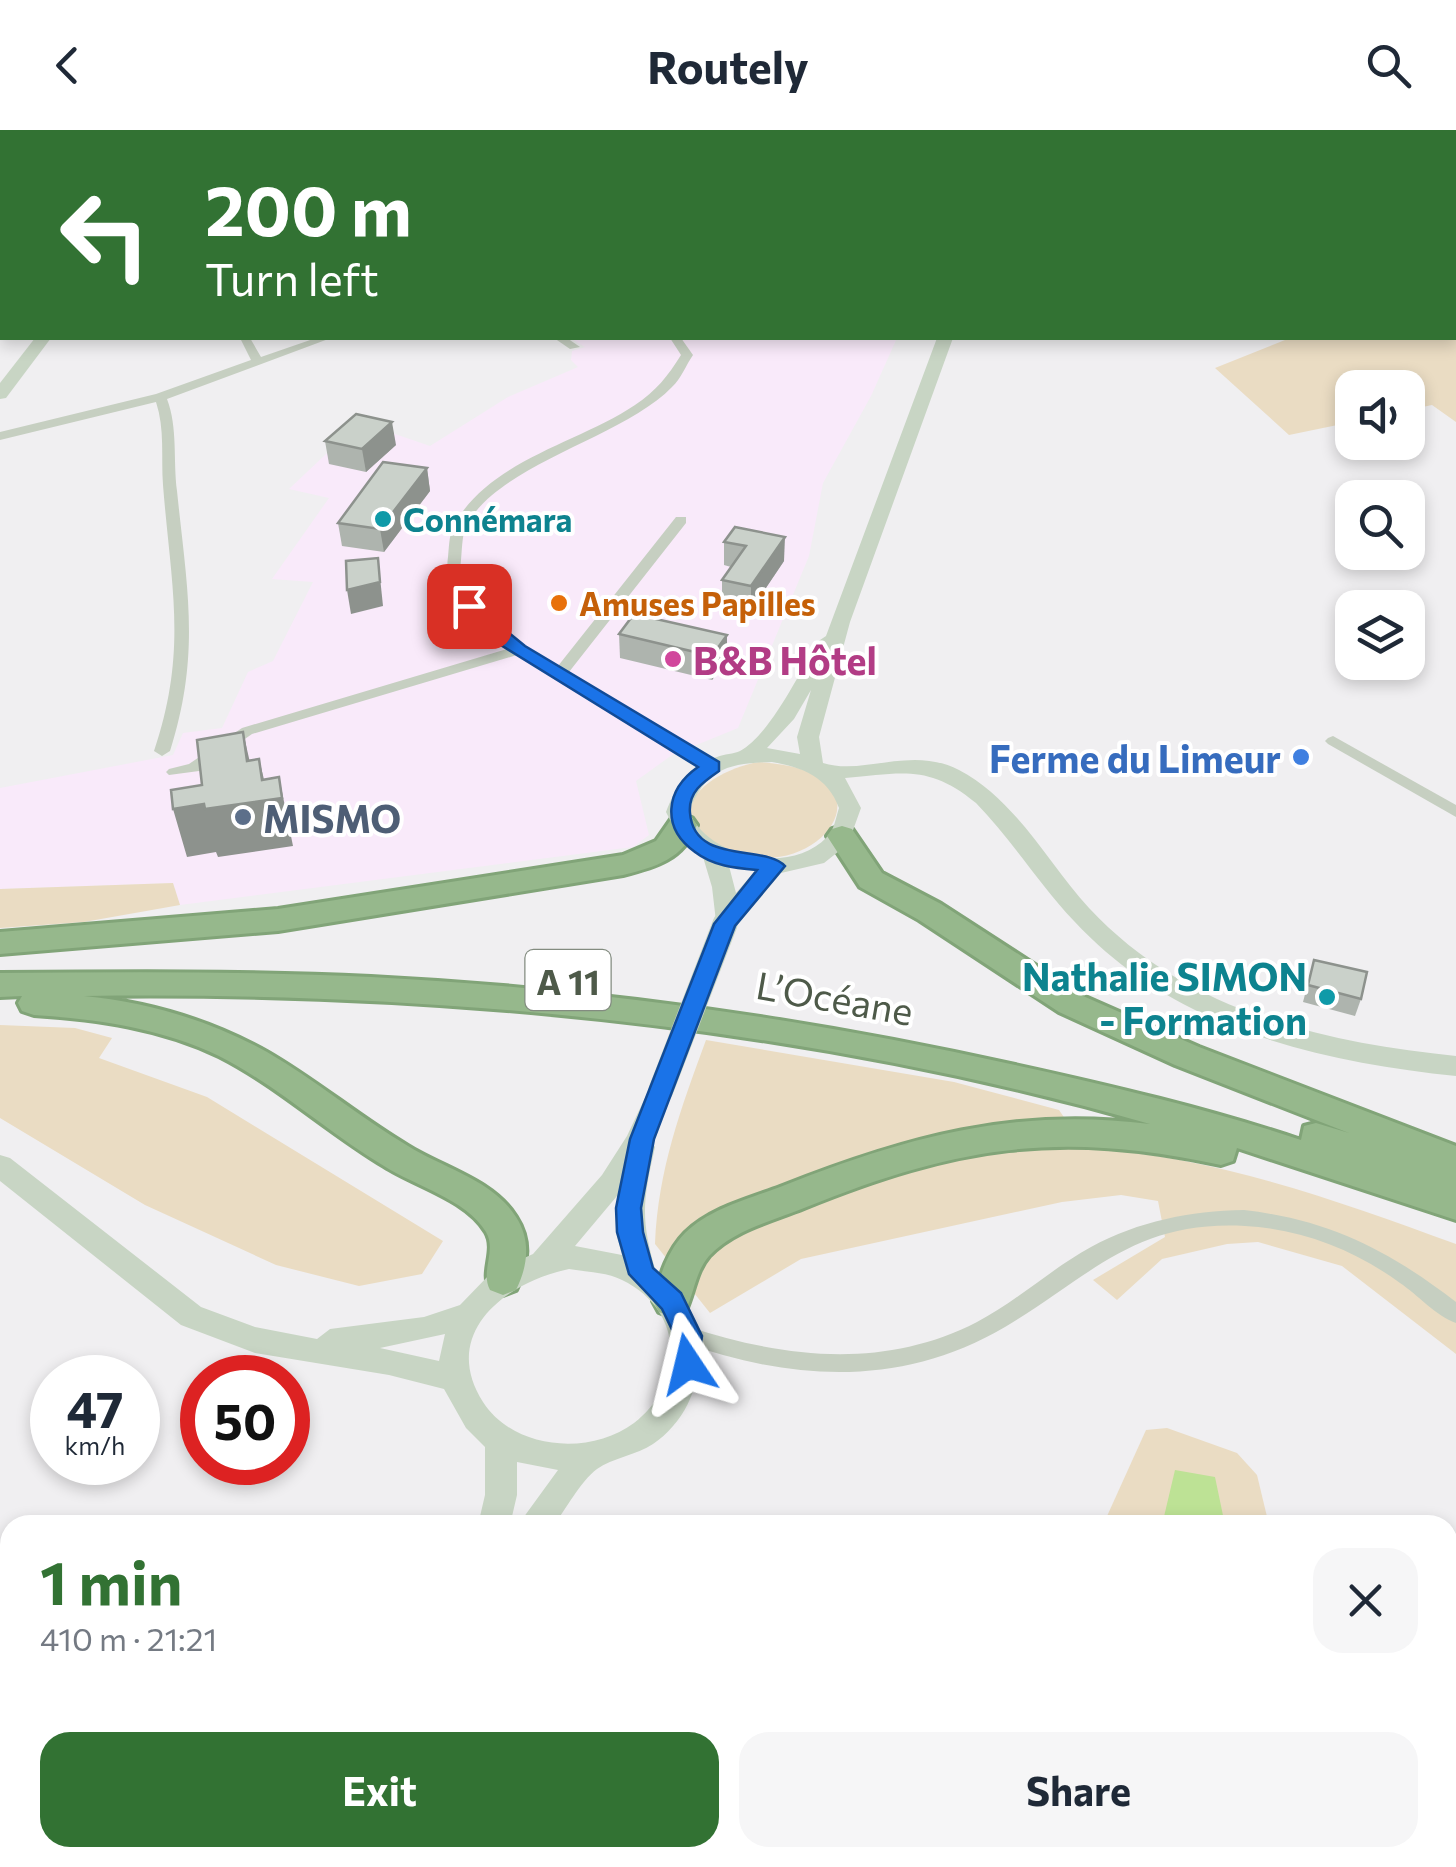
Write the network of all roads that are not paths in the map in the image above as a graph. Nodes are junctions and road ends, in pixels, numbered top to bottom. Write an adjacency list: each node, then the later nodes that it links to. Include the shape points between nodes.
1 (41, 340): 9 (main road)
2 (245, 340): 8 (street)
3 (319, 340): 8 (street)
4 (563, 340): 7 (street)
5 (679, 340): 14 (street, via 685,362 661,393 493,488 461,521 452,553 458,588 490,630)
6 (944, 340): 13 (main road)
7 (574, 347)
8 (258, 362): 10 (street)
9 (0, 394)
10 (160, 397): 11 (street); 17 (street, via 186,631 182,680)
11 (0, 436)
12 (682, 520): 15 (street)
13 (840, 622): 18 (main road, via 787,714); 20 (main road, via 808,737)
14 (518, 650): 15 (street); 21 (street, via 247,732 194,768)
15 (560, 674): 19 (street)
16 (1332, 741): 24 (street)
17 (162, 751)
18 (748, 756): 19 (main road); 20 (main road, via 786,757)
19 (712, 766): 25 (main road, via 686,788 679,806)
20 (819, 769): 22 (main road, via 928,768); 23 (main road, via 840,784)
21 (174, 772)
22 (972, 790): 23 (main road, via 915,777 879,783); 34 (main road, via 1112,944 1192,997 1260,1028 1330,1049)
23 (849, 802): 26 (main road)
24 (1456, 812)
25 (682, 825): 27 (main road); 30 (highway, via 668,848 623,866 278,920)
26 (842, 836): 28 (main road, via 821,853); 36 (highway, via 871,880 1071,1004)
27 (714, 855): 28 (main road); 29 (main road)
28 (774, 866): 29 (main road)
29 (725, 924): 35 (main road, bridge)
30 (0, 944)
31 (0, 965): 38 (highway, L’Océane / A 11, via 382,966 735,1001 934,1036 1097,1074)
32 (0, 985): 39 (highway, L’Océane / A 11, via 377,986 582,1002 746,1024 1076,1091)
33 (0, 1002): 43 (highway, via 131,1014 252,1059 393,1155 481,1203 509,1242)
34 (1456, 1066)
35 (642, 1139): 41 (main road, via 593,1211); 42 (main road, via 628,1208)
36 (1456, 1160)
37 (0, 1166): 48 (main road, via 192,1316 223,1333)
38 (1456, 1182)
39 (1456, 1206)
40 (1456, 1215): 44 (highway, via 1135,1134 1004,1132 910,1152 724,1227 700,1241 686,1260)
41 (543, 1262): 42 (main road, via 595,1258); 43 (main road)
42 (642, 1274): 44 (main road)
43 (503, 1280): 45 (main road)
44 (672, 1301): 47 (main road)
45 (469, 1314): 48 (main road, via 392,1336); 49 (main road, via 455,1348)
46 (1456, 1314): 47 (street, via 1387,1264 1325,1236 1272,1220 1211,1217 1128,1238 1008,1316 907,1358 862,1366 792,1364)
47 (689, 1336): 51 (main road, via 683,1380 665,1413 634,1438)
48 (285, 1347): 49 (main road, via 404,1362)
49 (455, 1379): 50 (main road, via 479,1423)
50 (502, 1441): 51 (main road, via 550,1457); 52 (main road)
51 (590, 1454): 53 (main road)
52 (496, 1515)
53 (542, 1515)

